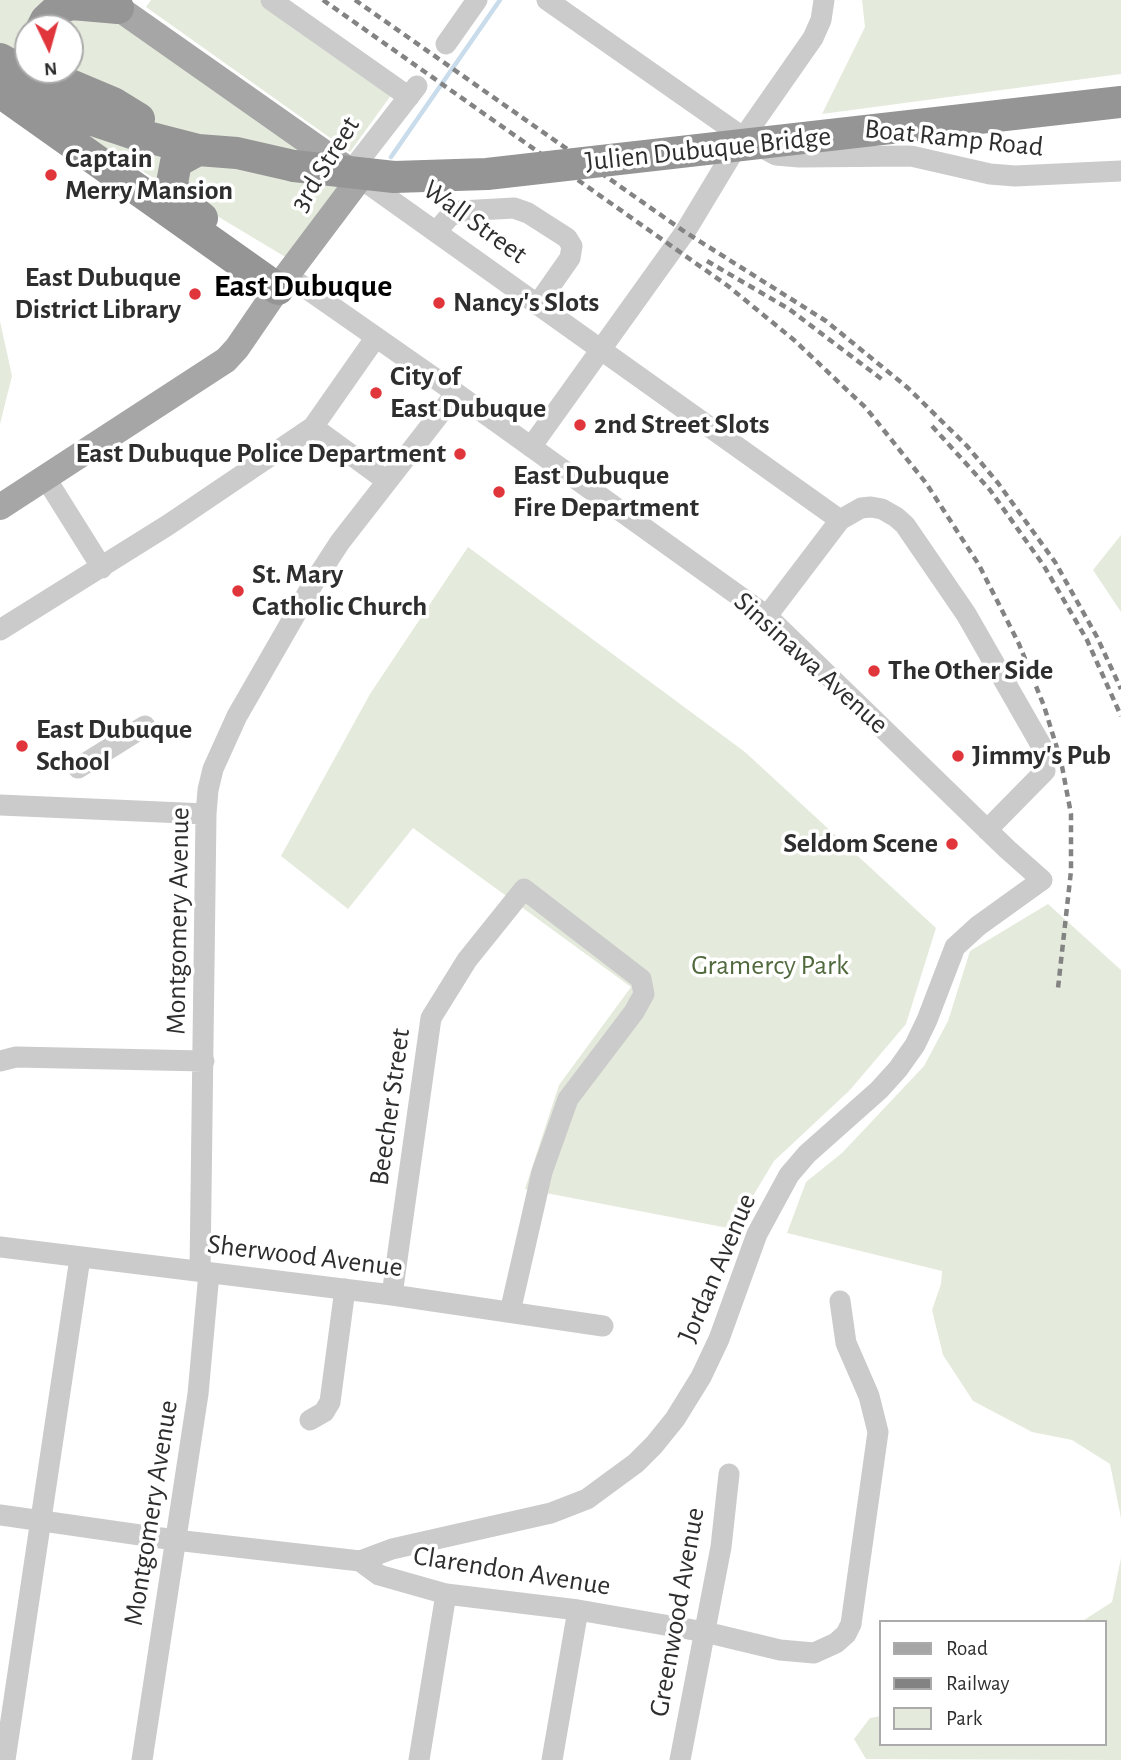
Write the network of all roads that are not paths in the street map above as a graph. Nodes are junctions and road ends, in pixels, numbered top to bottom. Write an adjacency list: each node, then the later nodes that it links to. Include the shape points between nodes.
1 (271, 0): 18 (street, 3rd Street, via 413,91 358,162)
2 (477, 0): 7 (street)
3 (547, 0): 14 (street, Boat Ramp Road)
4 (824, 0): 14 (street, via 813,38)
5 (116, 3): 6 (highway, via 72,4); 18 (main road, Wall Street)
6 (54, 12)
7 (446, 44)
8 (0, 60): 13 (highway, via 83,102)
9 (0, 78): 15 (highway, via 102,124)
10 (68, 84): 13 (highway)
11 (0, 92): 20 (highway)
12 (1121, 102): 16 (highway, Julien Dubuque Bridge, bridge, via 487,174 394,177 346,173)
13 (139, 119): 16 (highway)
14 (744, 138): 17 (street, Boat Ramp Road, via 776,155 911,156 990,174); 23 (street, via 685,232)
15 (198, 150): 16 (highway); 20 (highway, via 176,162 172,183 178,199)
16 (237, 153)
17 (1121, 171)
18 (360, 178): 19 (street, Wall Street); 20 (main road, 3rd Street)
19 (436, 232): 21 (street, Wall Street); 21 (street, via 460,211 514,208 567,238 572,246 570,258)
20 (283, 282): 22 (street, Sinsinawa Avenue); 27 (main road, 3rd Street, via 226,360)
21 (537, 305): 23 (street, Wall Street)
22 (376, 337): 24 (street, Sinsinawa Avenue); 25 (street)
23 (599, 349): 26 (street); 30 (street, Wall Street)
24 (456, 393): 26 (street, Sinsinawa Avenue); 28 (street, Montgomery Avenue)
25 (313, 427): 28 (street); 31 (street)
26 (531, 447): 32 (street, Sinsinawa Avenue)
27 (45, 477): 29 (main road, 3rd Street); 31 (street)
28 (387, 481): 37 (street, Montgomery Avenue, via 314,582 237,716 213,769)
29 (0, 507)
30 (840, 520): 32 (street); 38 (street, via 871,507 882,509 905,526 966,614 1041,745 1045,771)
31 (102, 568): 33 (street)
32 (767, 616): 38 (street, Sinsinawa Avenue)
33 (0, 630)
34 (145, 726): 35 (street)
35 (78, 768)
36 (0, 805): 37 (street)
37 (206, 814): 41 (street, Montgomery Avenue)
38 (987, 830): 39 (street, Sinsinawa Avenue)
39 (1042, 880): 55 (street, Jordan Avenue, via 956,947 927,1020 898,1069 789,1175 757,1234 701,1377 676,1419 636,1463 587,1499 551,1513 392,1549)
40 (0, 1061): 41 (street, via 16,1056)
41 (204, 1061): 44 (street, Montgomery Avenue)
42 (0, 1247): 43 (street, Sherwood Avenue)
43 (80, 1258): 44 (street, Sherwood Avenue); 53 (street)
44 (204, 1272): 45 (street, Sherwood Avenue); 54 (street, Montgomery Avenue, via 198,1394)
45 (345, 1289): 46 (street, Sherwood Avenue); 50 (street, via 330,1402)
46 (391, 1295): 48 (street, Sherwood Avenue); 48 (street, Beecher Street, via 431,1018 467,960 524,889 641,979 644,994 568,1099 542,1172)
47 (840, 1301): 58 (street, Clarendon Avenue, via 846,1343 869,1396 878,1432 853,1615 846,1634 814,1653)
48 (510, 1312): 49 (street, Sherwood Avenue)
49 (603, 1326)
50 (310, 1420)
51 (729, 1474): 58 (street, Greenwood Avenue, via 722,1547)
52 (0, 1515): 53 (street, Clarendon Avenue)
53 (40, 1521): 54 (street, Clarendon Avenue); 59 (street)
54 (175, 1541): 55 (street, Clarendon Avenue); 60 (street, Montgomery Avenue)
55 (360, 1561): 56 (street, Clarendon Avenue, via 379,1575)
56 (446, 1594): 57 (street, Clarendon Avenue); 61 (street)
57 (578, 1610): 58 (street, Clarendon Avenue); 62 (street)
58 (705, 1632): 63 (street, Greenwood Avenue)
59 (5, 1760)
60 (142, 1760)
61 (419, 1760)
62 (552, 1760)
63 (680, 1760)

